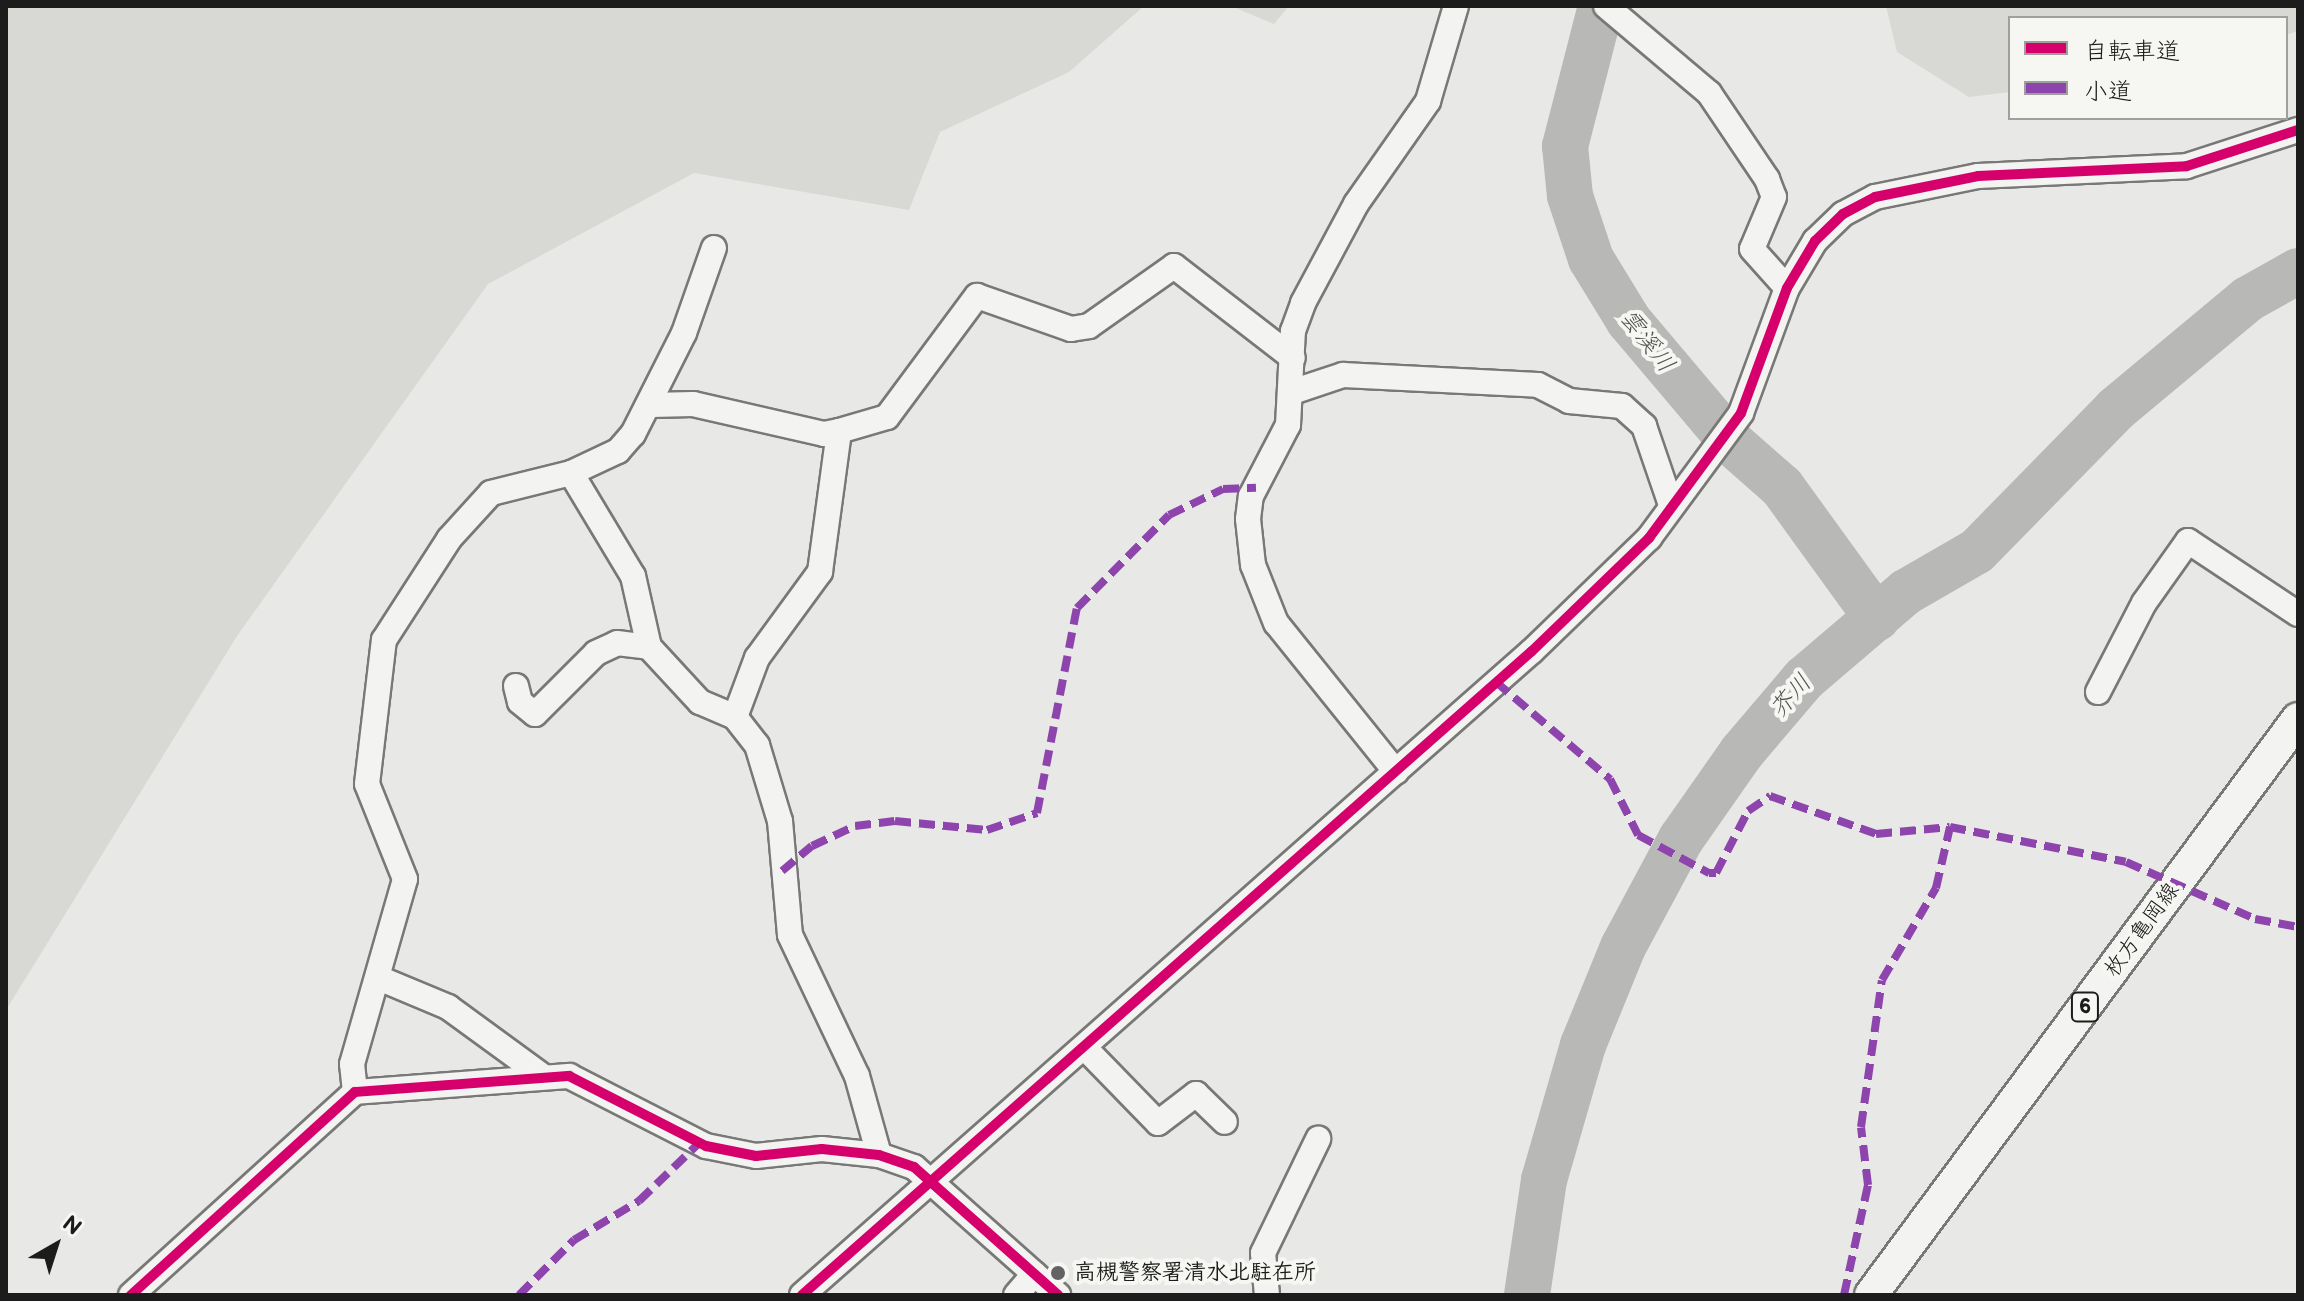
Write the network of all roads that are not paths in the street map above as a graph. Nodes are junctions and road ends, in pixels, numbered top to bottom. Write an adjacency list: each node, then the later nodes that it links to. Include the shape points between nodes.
1 (1456, 6): 6 (street, via 1428,101 1317,274 1293,331)
2 (1622, 13): 5 (street, via 1709,93 1767,179 1774,197 1752,249)
3 (2298, 130): 5 (street, via 2187,166 1978,176 1875,197 1815,241)
4 (714, 248): 8 (street)
5 (1787, 288): 11 (street, via 1734,422)
6 (1293, 358): 7 (street); 9 (street, via 1174,266 1089,326 1071,329 977,296 887,417)
7 (1295, 391): 11 (street, via 1343,375 1528,384 1569,401 1622,406 1644,426); 18 (street, via 1288,425 1251,496 1253,565 1295,652)
8 (651, 405): 9 (street, via 693,404 816,432); 10 (street, via 618,451)
9 (839, 431): 16 (street, via 820,572 757,658)
10 (571, 473): 13 (street, via 633,576); 19 (street, via 491,493 449,539 384,640 367,784 405,879)
11 (1671, 505): 18 (street, via 1625,562)
12 (2298, 614): 15 (street, via 2188,541 2144,603)
13 (649, 647): 14 (street, via 617,643 596,653 535,714 520,702); 16 (street, via 700,702)
14 (516, 686)
15 (2098, 692)
16 (735, 717): 25 (street, via 757,745 773,787 790,935 857,1076)
17 (2298, 719): 33 (main road, 枚方亀岡線 / 6)
18 (1396, 772): 20 (street)
19 (381, 979): 21 (street, via 448,1007); 22 (street, via 352,1064)
20 (1084, 1047): 23 (street, via 1158,1123 1196,1094); 26 (street)
21 (544, 1077): 22 (street); 25 (street, via 598,1085 671,1133 706,1146 756,1156 822,1149)
22 (355, 1092): 28 (street)
23 (1225, 1122)
24 (1318, 1139): 32 (street, via 1263,1253)
25 (879, 1155): 26 (street)
26 (932, 1183): 27 (street); 29 (street)
27 (1034, 1274): 30 (street); 31 (street)
28 (131, 1295)
29 (802, 1295)
30 (1016, 1295)
31 (1058, 1295)
32 (1267, 1295)
33 (1871, 1295)

